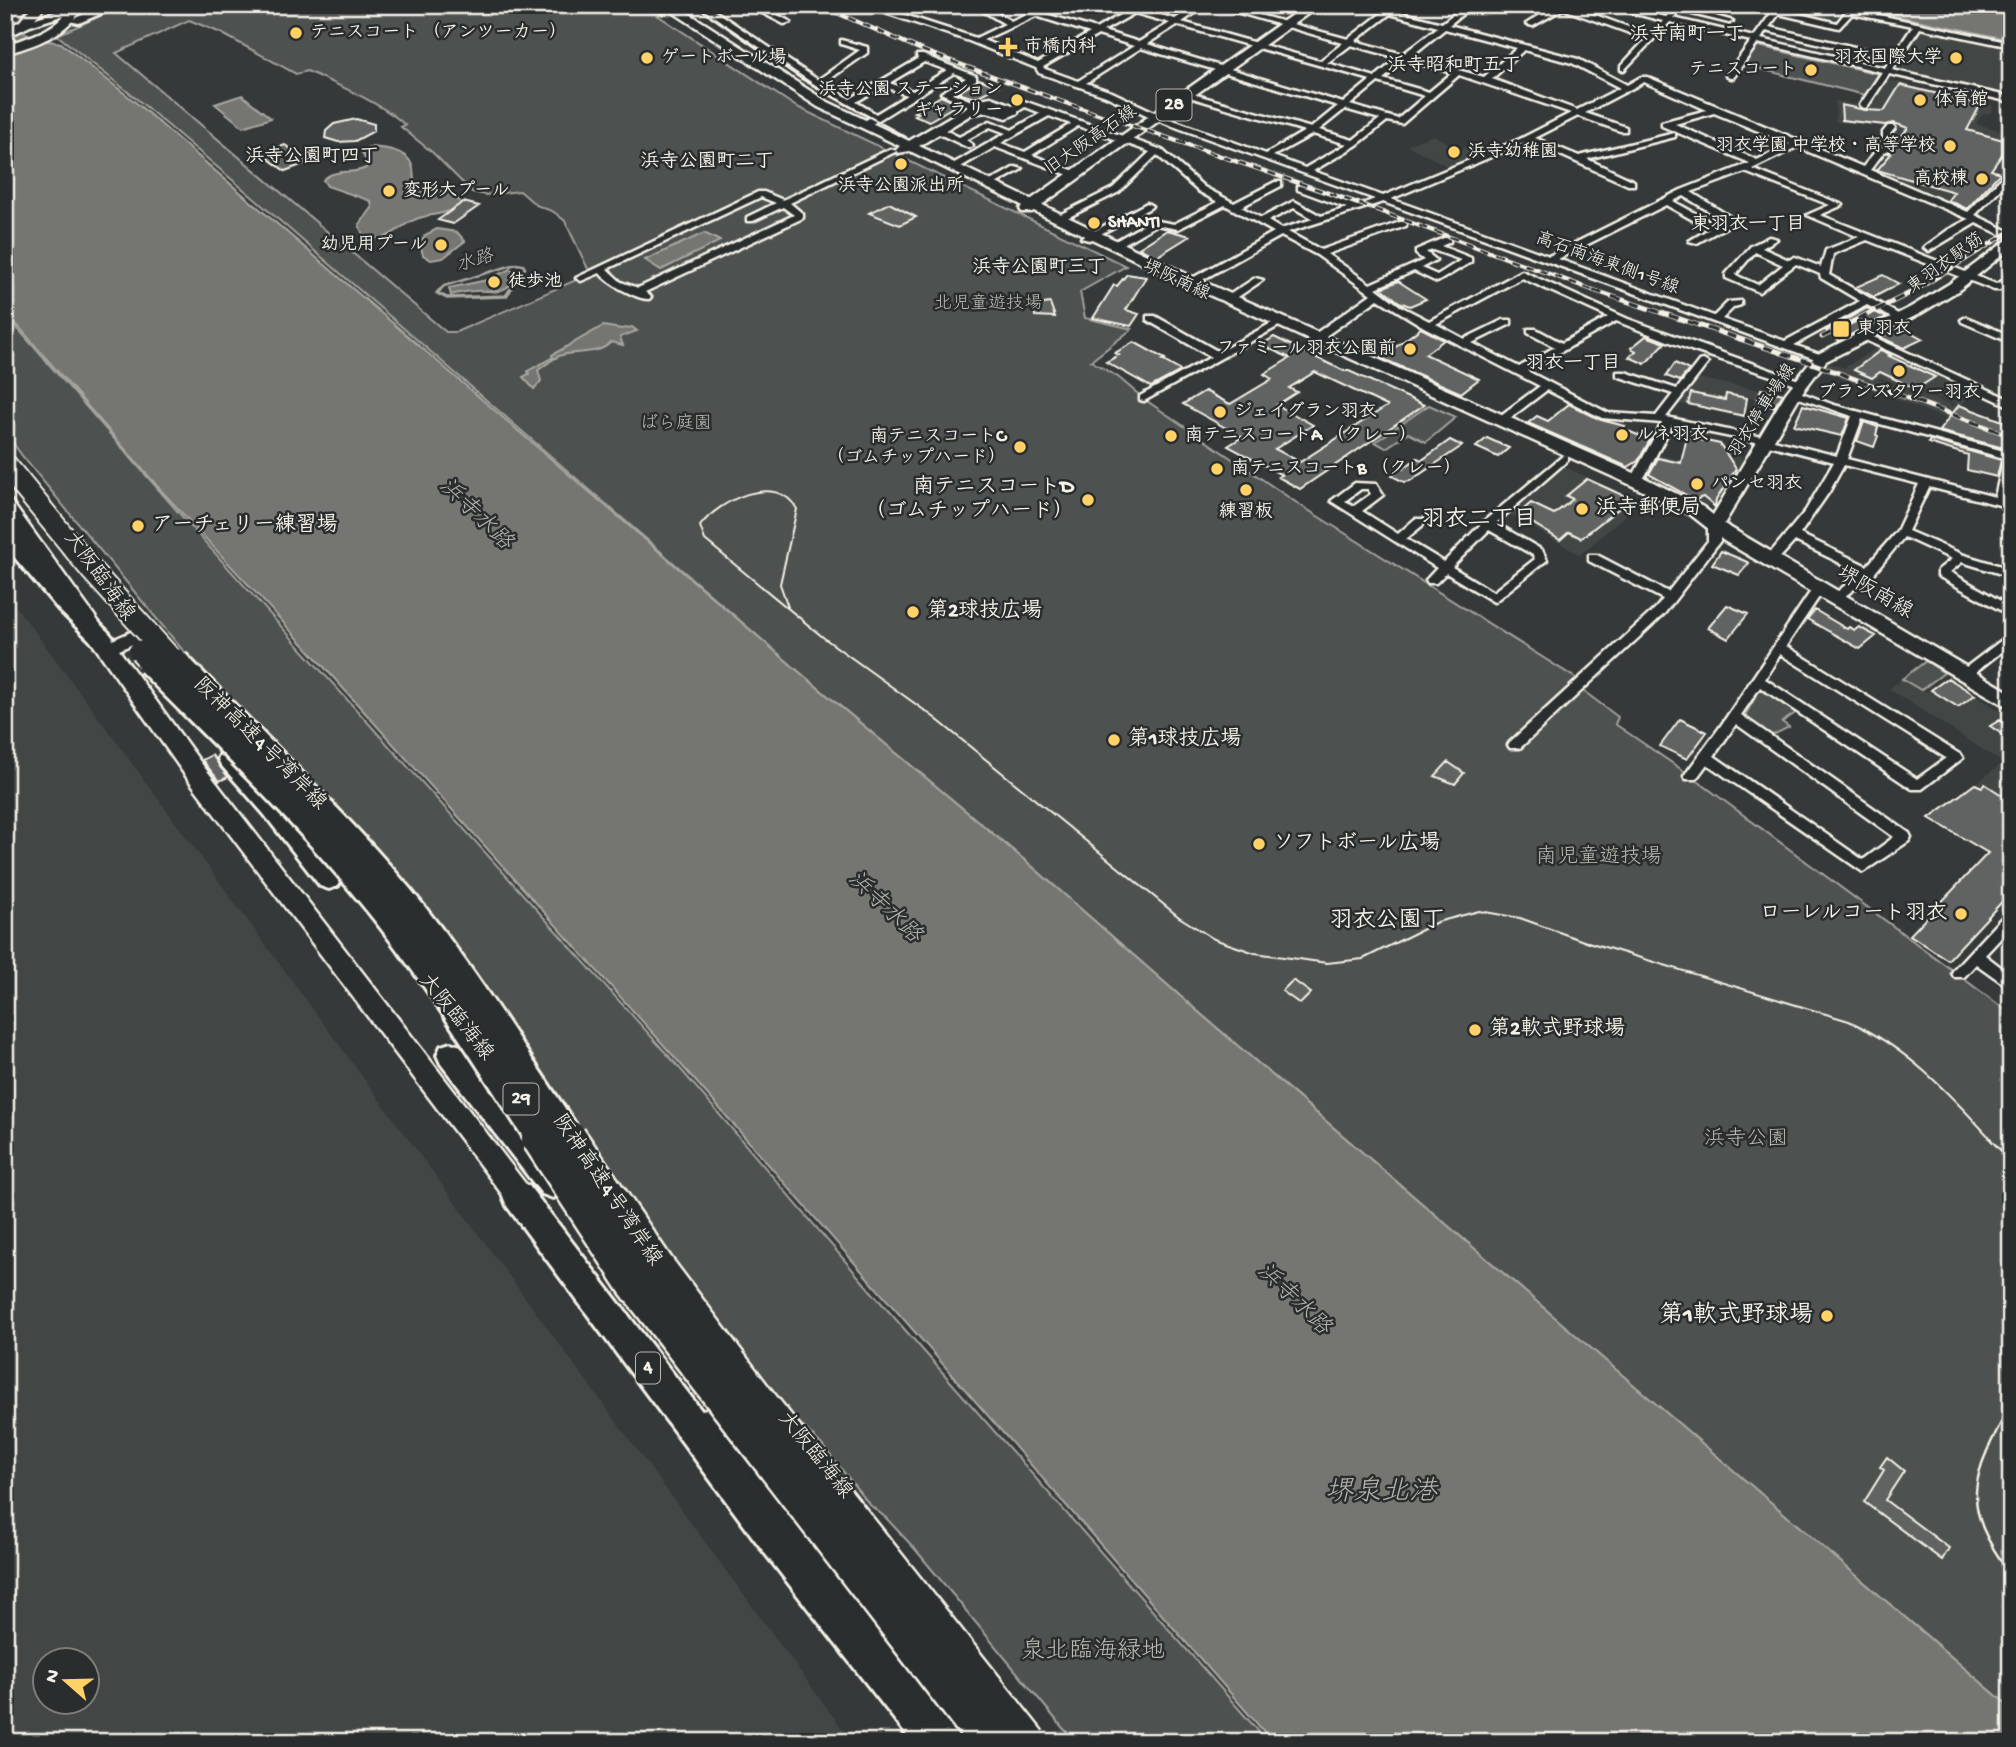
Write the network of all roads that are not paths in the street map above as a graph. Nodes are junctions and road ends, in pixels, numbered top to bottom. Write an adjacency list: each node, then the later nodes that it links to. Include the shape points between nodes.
1 (40, 5): 33 (main road)
2 (115, 5): 39 (main road)
3 (701, 5): 65 (street)
4 (751, 5): 31 (street)
5 (865, 5): 44 (street, 高石南海東側1号線)
6 (977, 5): 35 (street)
7 (1054, 5): 26 (street)
8 (1116, 5): 23 (street)
9 (1203, 5): 32 (street)
10 (1216, 5): 27 (street)
11 (1268, 5): 27 (street)
12 (1314, 5): 36 (main road, 旧大阪高石線 / 28)
13 (1364, 5): 25 (street)
14 (1398, 5): 25 (street)
15 (1604, 5): 28 (street); 29 (street)
16 (1751, 5): 24 (street)
17 (81, 6): 33 (main road); 39 (main road)
18 (1561, 6): 28 (street); 34 (street)
19 (668, 7): 83 (main road, 堺阪南線, via 811,99); 97 (main road, 堺阪南線, via 795,98)
20 (1680, 7): 29 (street); 30 (street)
21 (1463, 8): 37 (street)
22 (1853, 8): 24 (street, via 1839,26); 38 (street)
23 (1135, 10): 32 (street); 41 (street)
24 (1777, 11): 40 (street)
25 (1389, 12): 37 (street); 47 (street)
26 (1036, 15): 35 (street); 41 (street)
27 (1252, 16): 36 (street)
28 (1591, 16): 43 (street)
29 (1667, 20): 43 (street); 45 (street)
30 (1730, 21)
31 (787, 22)
32 (1177, 23): 49 (street); 50 (street)
33 (24, 24): 42 (main road)
34 (1530, 24)
35 (1013, 25): 44 (street)
36 (1285, 25): 47 (street); 50 (main road, 旧大阪高石線 / 28)
37 (1444, 26): 51 (street); 53 (street)
38 (1917, 26): 48 (street); 54 (street)
39 (53, 29): 52 (main road)
40 (1766, 29): 45 (street); 54 (street)
41 (1098, 33): 49 (street); 56 (street)
42 (5, 34)
43 (1652, 38): 57 (street)
44 (975, 41): 56 (street, 高石南海東側1号線)
45 (1757, 41): 60 (street); 62 (street)
46 (844, 42): 65 (street, via 864,51)
47 (1349, 43): 53 (street); 55 (street)
48 (2011, 45)
49 (1141, 46): 59 (street); 67 (street)
50 (1257, 46): 55 (street); 59 (main road, 旧大阪高石線 / 28)
51 (1523, 47): 64 (street); 68 (street, via 1575,61)
52 (5, 50)
53 (1405, 58): 61 (street); 63 (street)
54 (1896, 59): 60 (street)
55 (1321, 64): 63 (street)
56 (1039, 66): 67 (street, 高石南海東側1号線)
57 (1624, 68)
58 (953, 70): 66 (street, via 922,58); 69 (street); 77 (street, via 973,78 945,93 971,104)
59 (1224, 70): 70 (main road, 旧大阪高石線 / 28); 75 (street)
60 (1888, 71): 72 (street); 74 (street)
61 (1458, 72): 64 (street); 71 (street)
62 (1730, 76)
63 (1377, 80): 71 (street); 75 (street)
64 (1486, 80): 79 (street)
65 (818, 83): 73 (street)
66 (881, 83): 69 (street); 73 (street)
67 (1079, 84): 81 (street, 高石南海東側1号線)
68 (1627, 88): 78 (street, via 1644,79); 79 (street)
69 (914, 94): 83 (street)
70 (1189, 94): 81 (main road, 旧大阪高石線 / 28); 88 (street)
71 (1431, 96): 82 (street, via 1399,122)
72 (2011, 100)
73 (849, 103): 83 (street)
74 (1864, 105)
75 (1345, 106): 82 (street); 88 (street)
76 (1014, 110): 77 (main road, via 986,101); 80 (street, via 1024,104)
77 (970, 111): 87 (main road)
78 (1711, 111): 94 (street); 103 (street, via 1666,124)
79 (1581, 112): 86 (street); 91 (street)
80 (1047, 113): 84 (street); 89 (street)
81 (1158, 117): 93 (main road, 旧大阪高石線 / 28); 101 (street, 高石南海東側1号線)
82 (1385, 118): 96 (street)
83 (870, 121): 97 (main road, 堺阪南線)
84 (1076, 124): 93 (street); 100 (street)
85 (1891, 128): 108 (street, via 1886,134 1888,149 1881,150)
86 (1623, 129)
87 (939, 130): 92 (street); 97 (main road)
88 (1312, 131): 96 (street); 101 (street)
89 (1013, 133): 92 (street, via 990,124); 95 (street)
90 (1672, 135): 102 (street)
91 (1528, 138): 102 (street); 116 (street)
92 (960, 140): 99 (street)
93 (1125, 141): 98 (street); 110 (main road, 旧大阪高石線 / 28)
94 (1798, 143): 103 (street); 108 (street)
95 (995, 144): 99 (street); 100 (street)
96 (1354, 144): 109 (street)
97 (902, 149): 105 (main road, 堺阪南線); 119 (street); 121 (main road, 堺阪南線)
98 (1156, 151): 117 (street, via 1200,189); 125 (street, via 1116,190)
99 (981, 152): 105 (street)
100 (1025, 156): 110 (street)
101 (1266, 157): 109 (street, 高石南海東側1号線)
102 (1577, 159): 111 (street)
103 (1757, 163): 107 (street)
104 (2011, 166): 126 (street)
105 (954, 167): 112 (main road, 堺阪南線)
106 (1018, 169): 112 (street)
107 (1745, 169): 115 (street); 135 (street, via 1838,205 1812,215)
108 (1866, 170): 126 (street)
109 (1305, 172): 116 (street, 高石南海東側1号線)
110 (1077, 175): 121 (main road, 旧大阪高石線 / 28)
111 (1631, 183)
112 (989, 184): 121 (main road, 堺阪南線)
113 (1278, 184): 122 (street)
114 (1301, 188): 124 (street)
115 (1684, 192): 118 (street); 132 (street, via 1732,221)
116 (1383, 200): 124 (street); 145 (street, 高石南海東側1号線)
117 (1224, 202): 122 (street); 140 (street, via 1175,227 1155,222)
118 (1668, 202): 132 (street); 145 (street)
119 (784, 204): 123 (street, via 761,194); 127 (street); 131 (street, via 800,216)
120 (1147, 206): 134 (street)
121 (1031, 207): 125 (main road, 堺阪南線); 134 (main road, 堺阪南線)
122 (1234, 207): 129 (street)
123 (732, 208): 127 (street); 147 (street)
124 (1355, 208): 128 (street)
125 (1060, 218): 134 (main road, 堺阪南線)
126 (1973, 218): 136 (street); 143 (street)
127 (751, 219): 131 (street)
128 (1319, 219): 129 (street, via 1294,204); 133 (street)
129 (1262, 221): 133 (street)
130 (1403, 224): 144 (street)
131 (772, 229): 147 (street, via 643,295 613,283)
132 (1716, 229): 139 (street)
133 (1283, 231): 144 (street); 154 (street)
134 (1090, 236): 140 (main road, 堺阪南線); 164 (main road, 堺阪南線)
135 (1867, 237): 149 (street, via 1829,252); 150 (street)
136 (2011, 238): 150 (main road, 東羽衣駅筋)
137 (1772, 239): 142 (street)
138 (1447, 240): 141 (street)
139 (1694, 241)
140 (1115, 245): 154 (main road, 堺阪南線)
141 (1432, 246): 148 (street, via 1419,252 1431,260); 148 (street, via 1468,260 1437,279)
142 (1754, 248): 146 (street); 146 (street, via 1729,276 1759,289)
143 (1929, 248)
144 (1320, 253): 155 (street)
145 (1549, 260): 162 (street, 高石南海東側1号線)
146 (1790, 264): 149 (street, via 1795,260)
147 (601, 268): 151 (street)
148 (1416, 269): 155 (street)
149 (1824, 272): 157 (street)
150 (1968, 276): 152 (street, via 1997,288); 161 (main road, 東羽衣駅筋)
151 (582, 278)
152 (2011, 279)
153 (1258, 280): 156 (street)
154 (1192, 282): 156 (main road, 堺阪南線)
155 (1373, 291): 166 (street); 169 (street)
156 (1229, 299): 164 (main road, 堺阪南線)
157 (1867, 301): 161 (street); 172 (street)
158 (1738, 303): 162 (street)
159 (1617, 316): 166 (street, via 1522,274); 173 (street); 182 (street)
160 (1151, 318): 175 (street)
161 (1899, 318): 168 (main road, 東羽衣駅筋)
162 (1716, 320): 172 (street, 高石南海東側1号線)
163 (1966, 320): 170 (street)
164 (1277, 324): 169 (main road, 堺阪南線); 175 (street); 192 (main road, 堺阪南線)
165 (1498, 324): 171 (street)
166 (1428, 325): 171 (street)
167 (1532, 331): 173 (street)
168 (1865, 337): 177 (main road, 羽衣停車場線); 185 (street)
169 (1316, 338): 187 (main road, 堺阪南線)
170 (2011, 340)
171 (1464, 343): 176 (street)
172 (1786, 345): 177 (street, 高石南海東側1号線)
173 (1562, 347): 179 (street)
174 (1507, 351): 176 (street)
175 (1219, 357): 184 (street)
176 (1494, 358): 179 (street)
177 (1821, 358): 182 (main road, 羽衣停車場線)
178 (1703, 363): 183 (street)
179 (1520, 371): 181 (street)
180 (1621, 374): 183 (street)
181 (1546, 386): 187 (street); 188 (street, via 1606,416)
182 (1798, 388): 186 (street); 189 (main road, 羽衣停車場線)
183 (1681, 393): 188 (street)
184 (1144, 398)
185 (2011, 404)
186 (1858, 414): 191 (street); 193 (street)
187 (1501, 420): 195 (main road, 堺阪南線)
188 (1663, 421): 189 (street); 195 (street)
189 (1766, 441): 193 (street); 203 (main road, 羽衣停車場線)
190 (5, 449): 220 (main road, 大阪臨海線 / 29)
191 (2010, 456): 198 (street)
192 (1564, 458): 202 (street); 203 (main road, 堺阪南線, via 1688,519)
193 (1841, 462): 196 (street); 205 (street)
194 (5, 464): 240 (highway, 阪神高速4号湾岸線, bridge, via 149,635 393,886 657,1267)
195 (1633, 481): 203 (main road, 堺阪南線, via 1697,511)
196 (1926, 482): 198 (street); 204 (street)
197 (5, 487): 220 (highway, 阪神高速4号湾岸線 / 4)
198 (2005, 503)
199 (5, 505): 220 (main road, 大阪臨海線 / 29)
200 (1355, 511): 207 (street)
201 (1419, 522): 207 (street)
202 (1488, 524): 211 (street); 211 (street, via 1538,553 1541,560 1494,598)
203 (1714, 527): 210 (main road, 堺阪南線); 216 (street, via 1714,541)
204 (1902, 532): 209 (street); 212 (street)
205 (1792, 535): 210 (street); 212 (street)
206 (9, 536): 220 (highway, via 67,605)
207 (1399, 539): 211 (street)
208 (1593, 558): 216 (street)
209 (1960, 558): 213 (street); 218 (street, via 1942,573)
210 (1771, 560): 215 (main road, 堺阪南線)
211 (1445, 568): 214 (street)
212 (1869, 572): 217 (street)
213 (2011, 573)
214 (1432, 580)
215 (1819, 588): 217 (main road, 堺阪南線); 221 (street)
216 (1670, 598): 226 (street)
217 (1837, 598): 224 (main road, 堺阪南線)
218 (2011, 612)
219 (2011, 637): 222 (street)
220 (120, 641): 229 (highway, bridge, via 273,807); 235 (main road, 大阪臨海線 / 29, via 201,780); 236 (highway, 阪神高速4号湾岸線 / 4, bridge, via 332,848 373,897 457,1012); 241 (main road, 大阪臨海線 / 29, via 913,1576)
221 (1778, 647): 223 (street); 223 (street, via 1956,758 1917,786)
222 (1969, 671)
223 (1758, 680): 225 (street)
224 (2011, 702)
225 (1735, 717): 227 (street); 227 (street, via 1904,837 1863,867)
226 (1515, 746)
227 (1706, 757): 228 (street)
228 (1691, 776)
229 (329, 879)
230 (2009, 921): 231 (street)
231 (1976, 956): 232 (street); 233 (street)
232 (1959, 973)
233 (2011, 982)
234 (452, 1055): 236 (highway, bridge)
235 (518, 1196): 237 (highway, 4); 238 (main road, 大阪臨海線 / 29, via 681,1386)
236 (634, 1283): 239 (highway, 阪神高速4号湾岸線 / 4, bridge)
237 (936, 1742)
238 (960, 1742)
239 (987, 1742)
240 (1029, 1742)
241 (1046, 1742)

